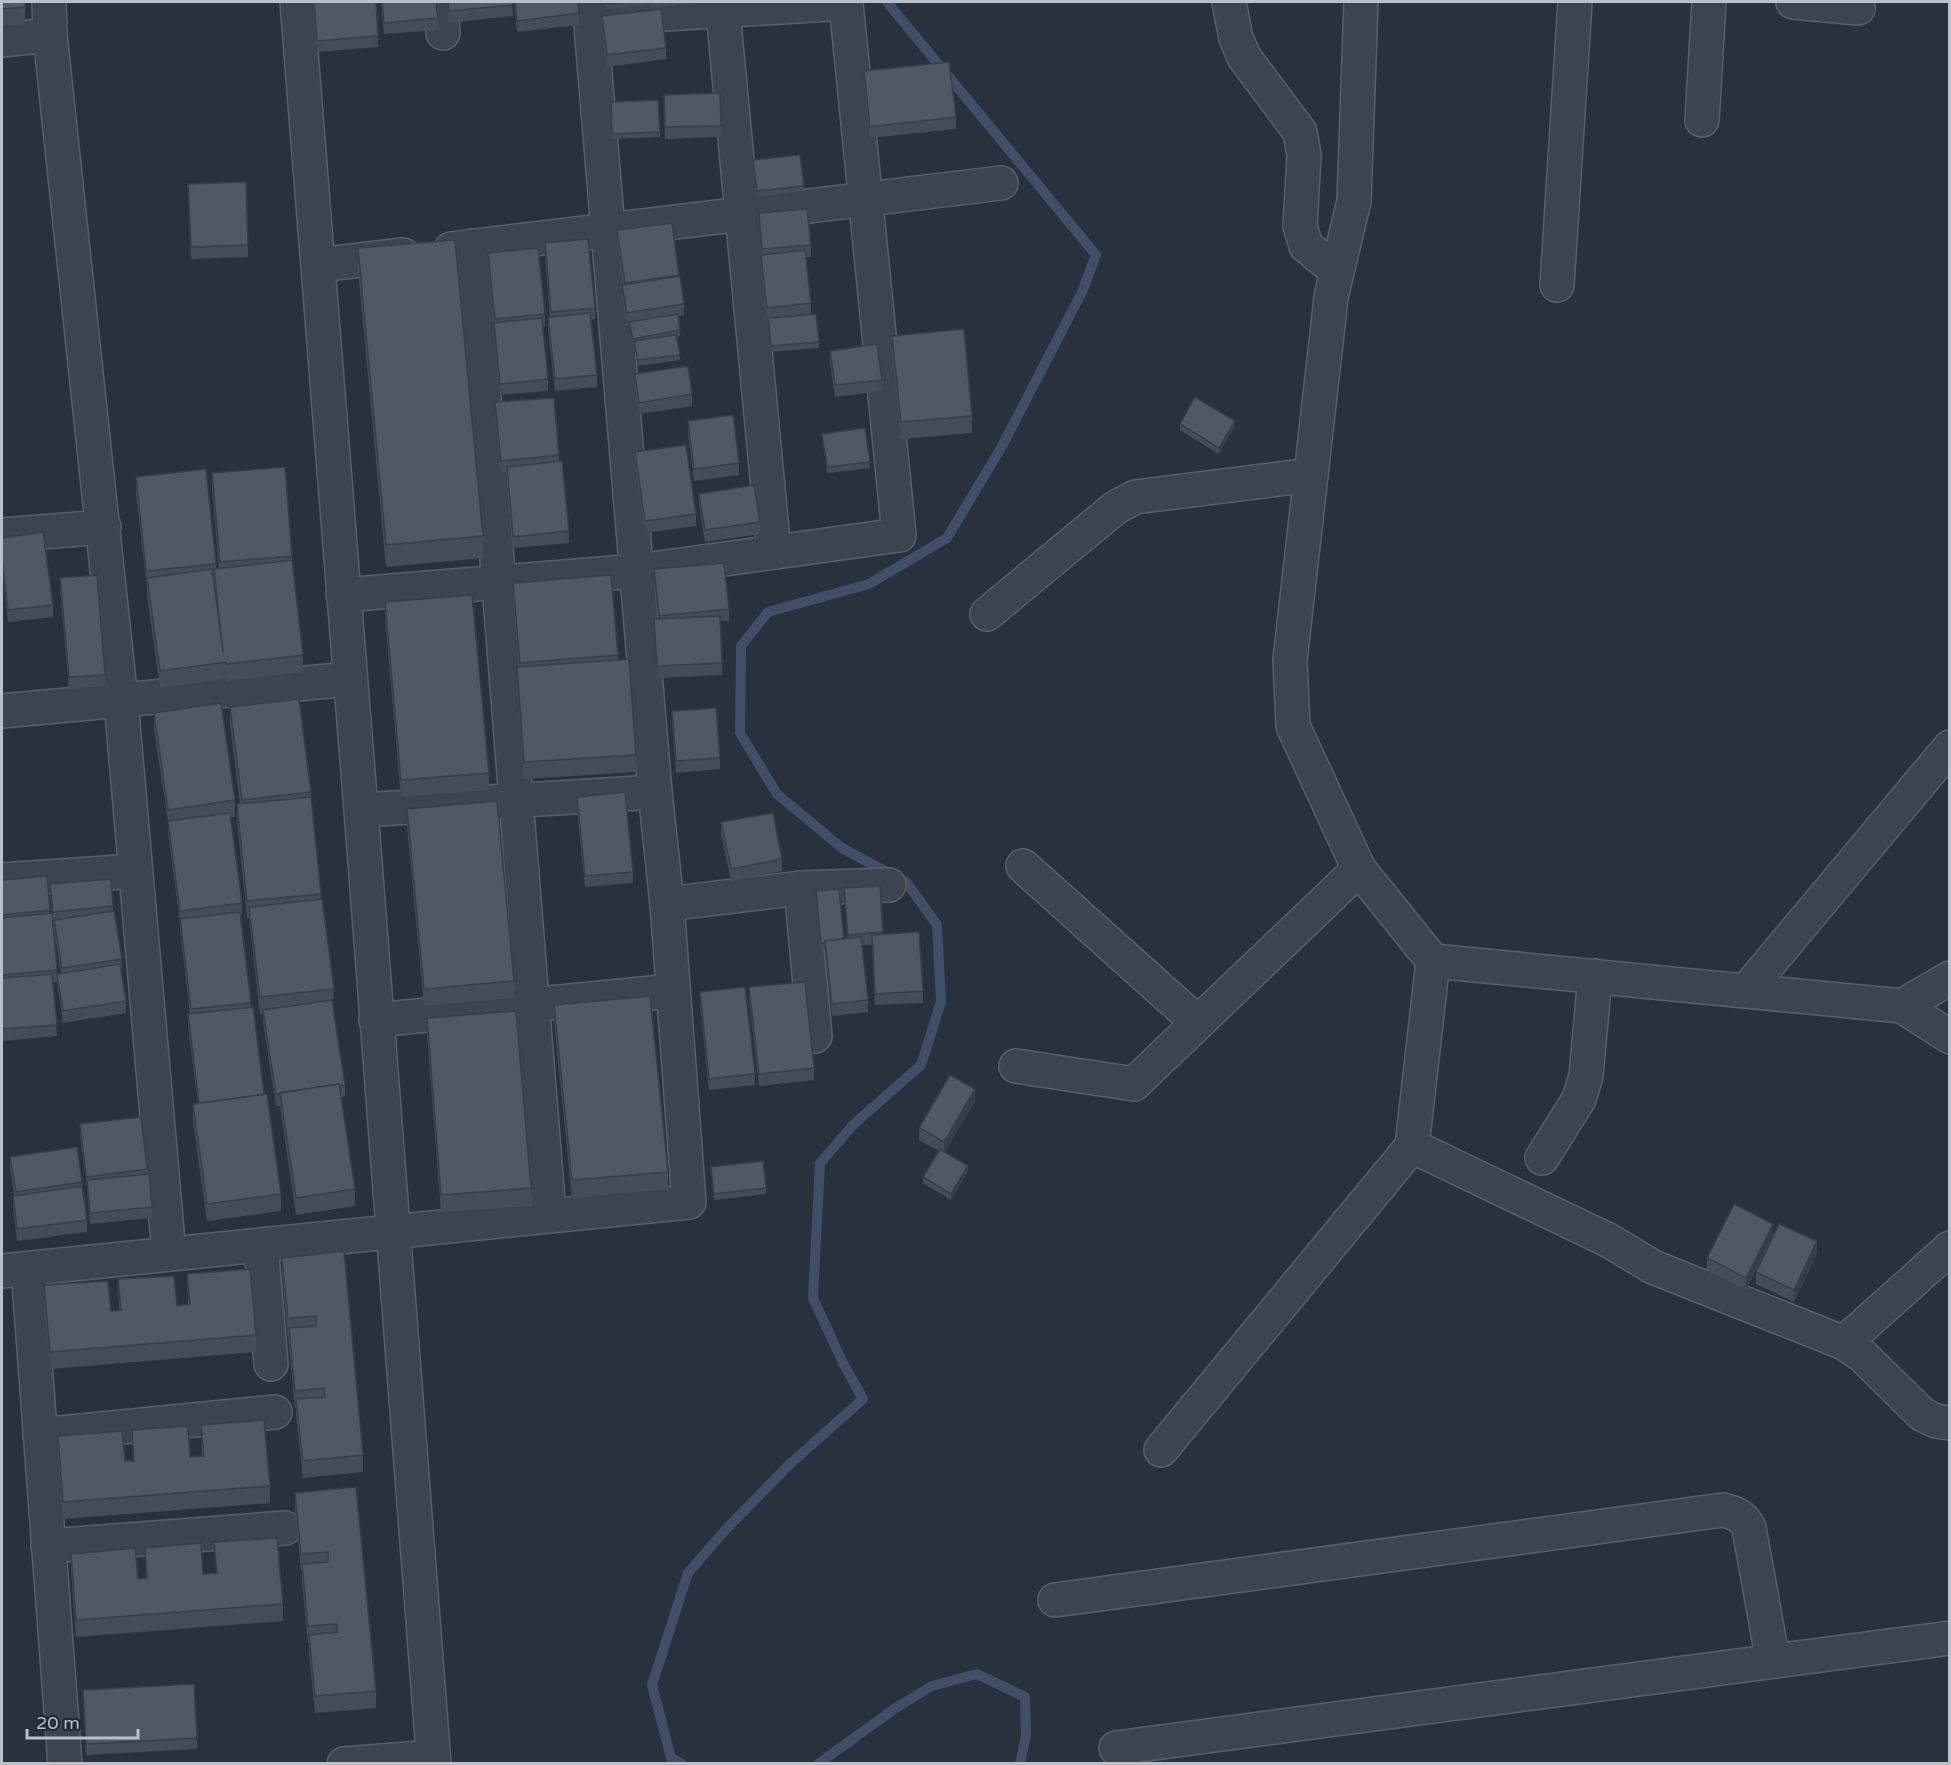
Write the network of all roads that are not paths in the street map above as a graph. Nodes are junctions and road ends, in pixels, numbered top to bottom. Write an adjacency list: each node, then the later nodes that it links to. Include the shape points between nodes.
1 (49, 2): 11 (street)
2 (297, 2): 19 (street)
3 (1229, 2): 20 (street, via 1244,57 1300,132 1304,155 1300,226 1306,246)
4 (1360, 2): 20 (street, via 1354,201)
5 (1575, 2): 21 (street)
6 (1709, 2): 13 (street)
7 (1793, 2): 8 (street)
8 (1858, 8)
9 (590, 10): 10 (street); 17 (street)
10 (723, 12): 15 (street, via 846,3); 16 (street)
11 (50, 34): 12 (street); 23 (street)
12 (2, 40)
13 (1702, 120)
14 (1001, 183): 15 (street)
15 (865, 199): 16 (street); 25 (street, via 899,535)
16 (742, 214): 17 (street); 25 (street)
17 (609, 230): 18 (street); 26 (street)
18 (472, 246): 19 (street); 27 (street)
19 (318, 265): 28 (street)
20 (1338, 271): 22 (street, via 1331,297)
21 (1557, 285)
22 (1311, 476): 29 (street, via 1135,497 1115,507); 38 (street, via 1290,660 1293,726)
23 (104, 527): 24 (street); 31 (street)
24 (2, 536)
25 (774, 552): 26 (street)
26 (637, 570): 27 (street); 34 (street)
27 (498, 582): 28 (street); 35 (street)
28 (343, 595): 30 (street)
29 (987, 614)
30 (350, 679): 31 (street); 36 (street)
31 (121, 700): 32 (street); 39 (street)
32 (2, 711)
33 (1950, 747): 48 (street)
34 (655, 792): 35 (street); 43 (street)
35 (516, 800): 36 (street); 49 (street)
36 (362, 810): 51 (street)
37 (1023, 866): 52 (street)
38 (1359, 868): 44 (street); 52 (street)
39 (135, 871): 40 (street); 62 (street)
40 (2, 879)
41 (889, 885): 42 (street)
42 (801, 888): 43 (street); 53 (street)
43 (667, 904): 47 (street)
44 (1434, 961): 45 (street); 56 (street)
45 (1595, 976): 48 (street); 57 (street, via 1586,1076 1579,1099)
46 (1950, 978): 50 (street)
47 (672, 991): 49 (street); 58 (street, via 689,1202)
48 (1746, 991): 50 (street)
49 (532, 1006): 51 (street); 58 (street)
50 (1902, 1006): 54 (street)
51 (376, 1020): 59 (street)
52 (1198, 1023): 55 (street, via 1134,1084)
53 (815, 1036)
54 (1950, 1037)
55 (1016, 1065)
56 (1412, 1146): 64 (street, via 1608,1240 1653,1267); 69 (street)
57 (1542, 1158)
58 (549, 1214): 59 (street)
59 (393, 1232): 60 (street); 76 (street)
60 (261, 1245): 62 (street); 65 (street)
61 (1950, 1248): 64 (street)
62 (169, 1254): 63 (street)
63 (15, 1270): 68 (street)
64 (1844, 1343): 67 (street, via 1862,1355 1923,1415)
65 (271, 1364)
66 (275, 1412): 68 (street)
67 (1950, 1423)
68 (40, 1435): 71 (street)
69 (1161, 1450)
70 (285, 1528): 71 (street)
71 (48, 1546): 77 (street)
72 (1055, 1600): 74 (street, via 1723,1510 1744,1518 1749,1528)
73 (1950, 1638): 74 (street)
74 (1773, 1661): 75 (street)
75 (1116, 1748)
76 (433, 1760): 78 (street)
77 (65, 1764)
78 (344, 1764)

